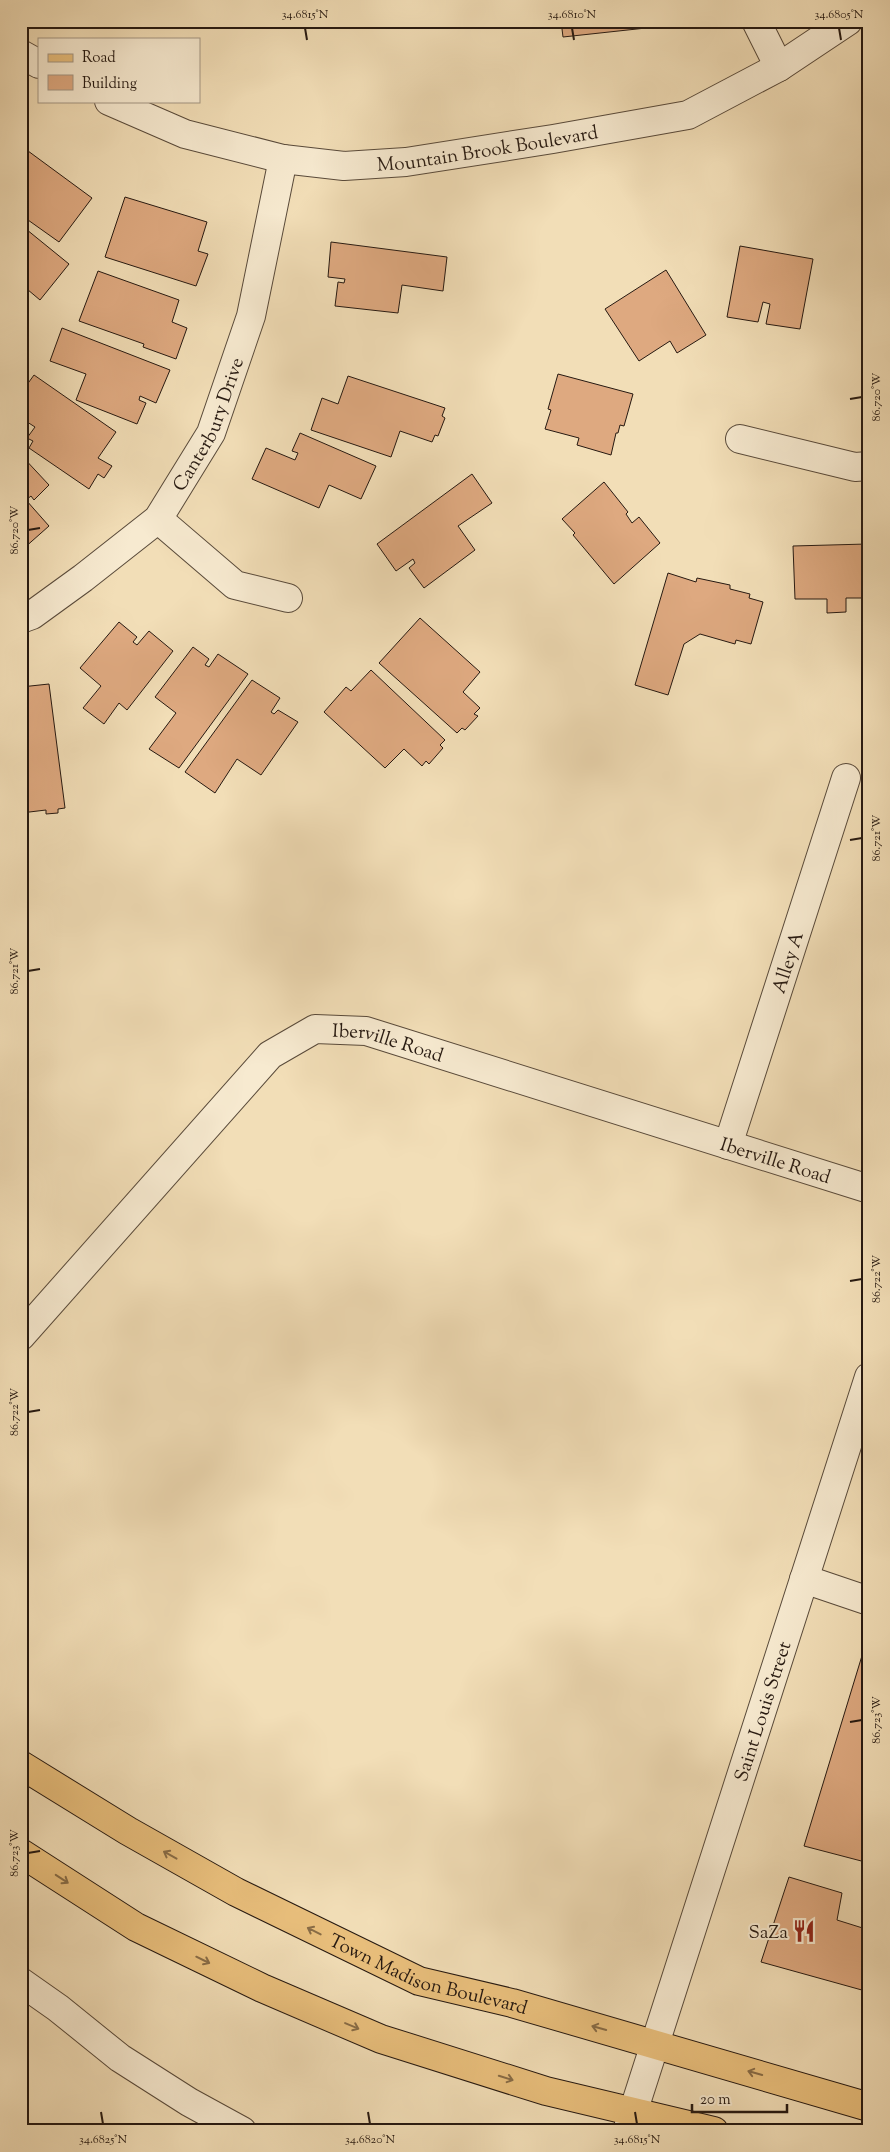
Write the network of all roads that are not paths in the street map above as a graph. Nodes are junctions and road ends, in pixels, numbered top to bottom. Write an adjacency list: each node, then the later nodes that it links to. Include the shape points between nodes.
1 (756, 21): 5 (street)
2 (848, 21): 5 (street, Mountain Brook Boulevard)
3 (21, 54): 4 (street)
4 (38, 63)
5 (779, 67): 7 (street, Mountain Brook Boulevard, via 688,115 406,162 344,166)
6 (111, 102): 7 (street, Mountain Brook Boulevard, via 184,134)
7 (282, 159): 10 (street, Canterbury Drive, via 251,316 211,433)
8 (740, 439): 9 (street, via 855,467)
9 (869, 466)
10 (158, 519): 11 (street, via 235,585); 12 (street, Canterbury Drive, via 83,578)
11 (288, 598)
12 (21, 620)
13 (846, 778): 14 (street, Alley A)
14 (728, 1146): 15 (street, Iberville Road); 16 (street, Iberville Road, via 366,1031 315,1029 270,1055)
15 (869, 1189)
16 (21, 1336)
17 (869, 1378): 18 (street, Saint Louis Street)
18 (804, 1579): 19 (street); 23 (street, Saint Louis Street)
19 (869, 1601)
20 (21, 1765): 23 (main road, Town Madison Boulevard, one-way to 20, via 512,2003 419,1981 236,1892)
21 (21, 1853): 25 (main road, one-way to 25, via 136,1927 262,1988 372,2035)
22 (21, 1982): 26 (street, via 120,2058)
23 (655, 2044): 24 (main road, Town Madison Boulevard, one-way to 23); 25 (street, Saint Louis Street)
24 (869, 2107)
25 (630, 2120): 27 (main road)
26 (242, 2131)
27 (714, 2131)

